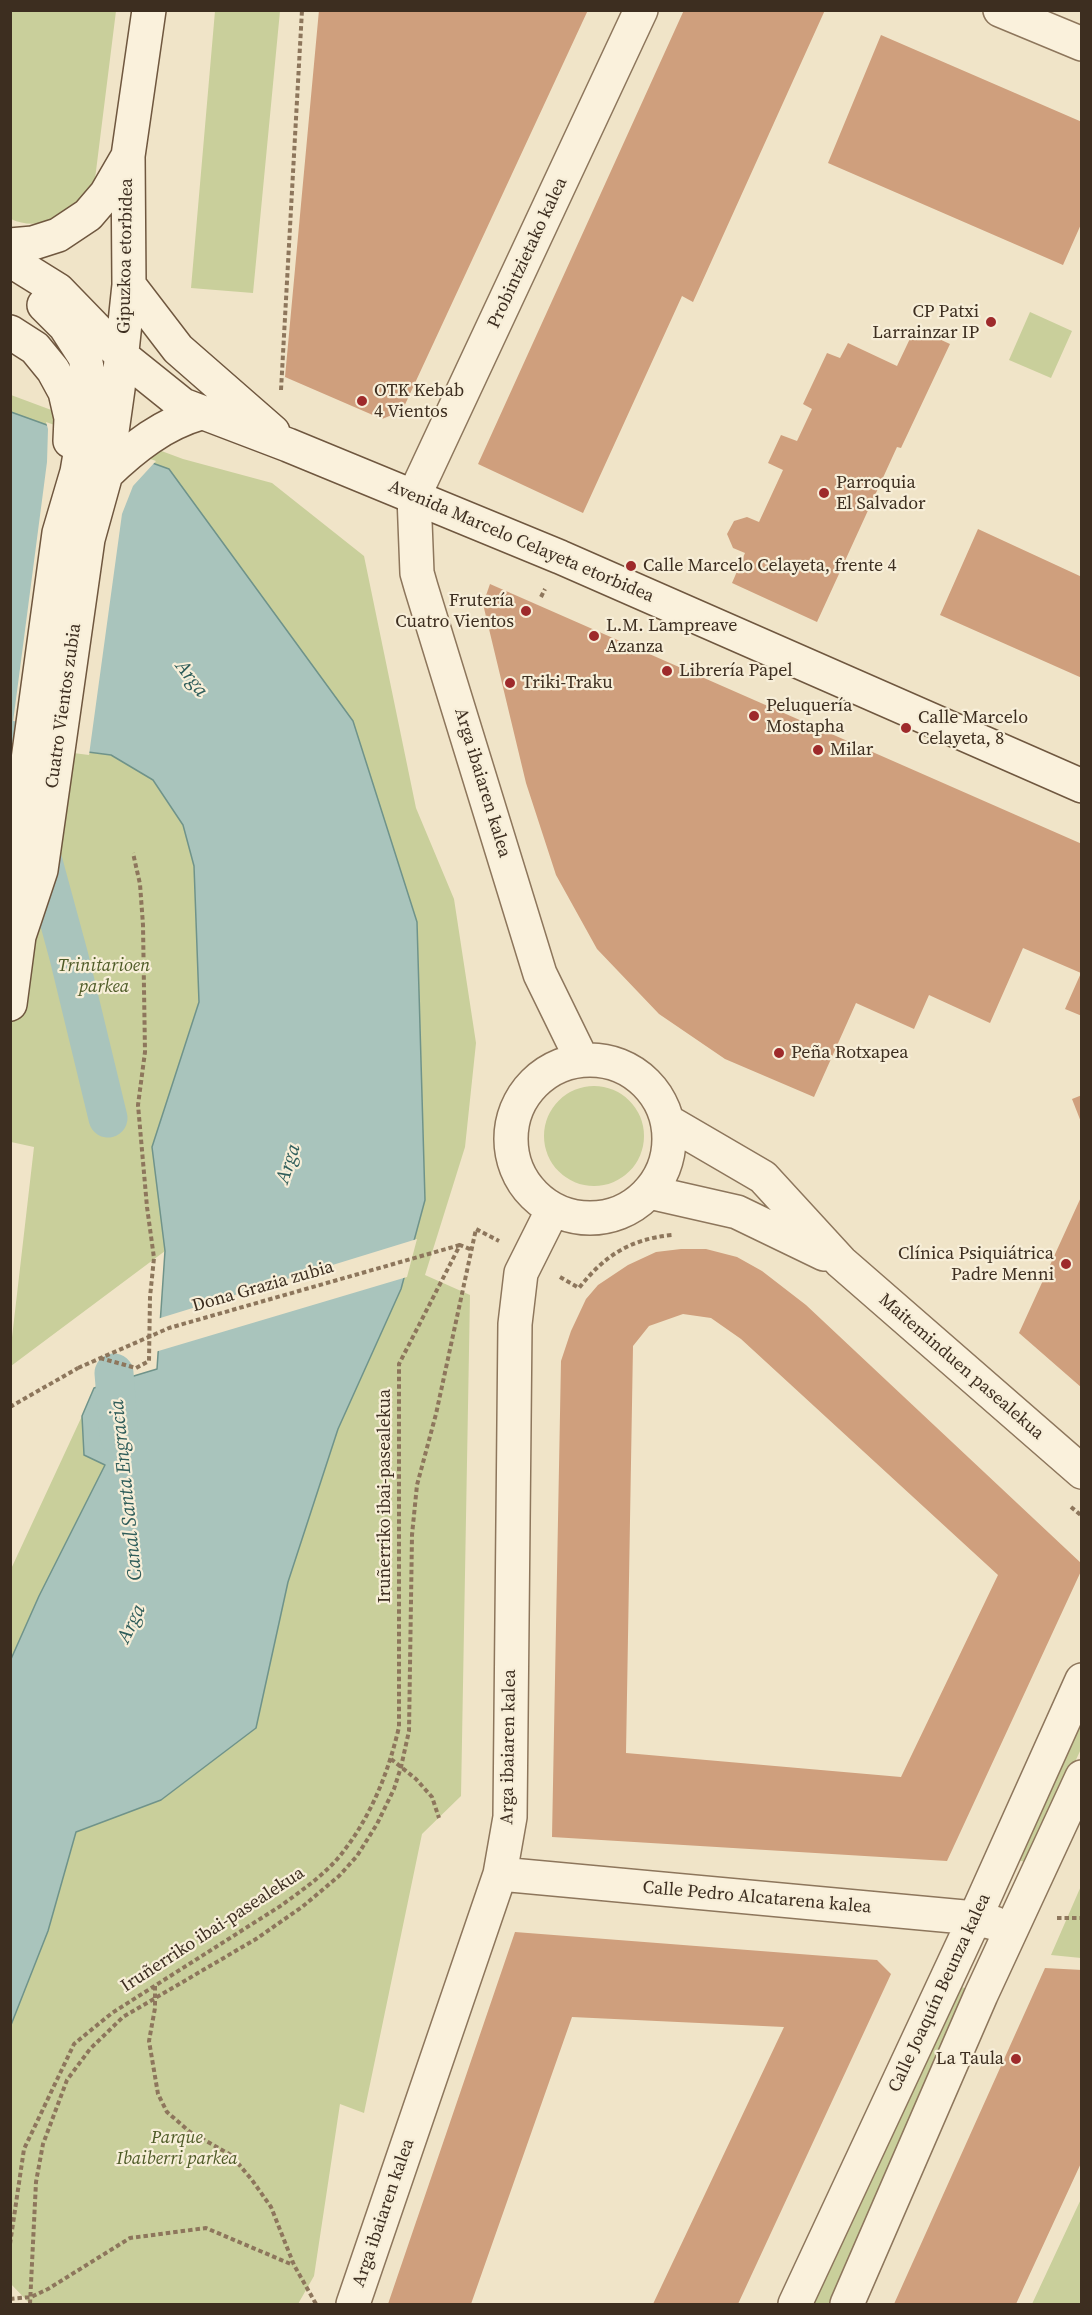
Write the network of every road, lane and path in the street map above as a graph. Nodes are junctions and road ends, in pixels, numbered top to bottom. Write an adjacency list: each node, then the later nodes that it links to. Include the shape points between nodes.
1 (149, 10): 6 (street)
2 (302, 10): 12 (path)
3 (641, 10): 16 (street, Probintzietako kalea)
4 (1000, 10): 5 (street)
5 (1082, 44)
6 (128, 156): 7 (street, via 106,194 88,215); 8 (street, Gipuzkoa etorbidea)
7 (14, 256): 10 (street, Gipuzkoa etorbidea, via 58,290); 11 (street, via 37,299 65,326)
8 (129, 285): 10 (street, Gipuzkoa etorbidea); 14 (street, Avenida Marcelo Celayeta etorbidea, via 178,350)
9 (10, 332): 15 (street, via 36,348 53,370 65,392 71,418 69,450)
10 (122, 356): 11 (street, Gipuzkoa etorbidea); 13 (street, Avenida Marcelo Celayeta etorbidea, via 183,405)
11 (104, 389): 15 (street, Cuatro Vientos zubia)
12 (280, 393)
13 (201, 413): 14 (street, Avenida Marcelo Celayeta etorbidea); 15 (street, via 179,419)
14 (288, 445): 16 (street, Avenida Marcelo Celayeta etorbidea)
15 (91, 473): 19 (street, Cuatro Vientos zubia, via 88,539 41,870 19,936)
16 (414, 496): 17 (street, Avenida Marcelo Celayeta etorbidea, via 579,564); 20 (street, Arga ibaiaren kalea, via 421,587 540,974)
17 (1082, 786)
18 (134, 852): 30 (path, via 143,925 145,1052 138,1105 154,1258 149,1361 136,1368)
19 (10, 1004)
20 (582, 1060): 21 (street, via 605,1061 626,1069 659,1100); 23 (street, via 558,1066 536,1080 521,1100 512,1124 511,1149 519,1174 533,1194)
21 (667, 1121): 22 (street, via 669,1146 663,1170); 28 (street, Maiteminduen pasealekua, via 763,1177)
22 (649, 1192): 23 (street, via 629,1208 604,1217 578,1218); 28 (street, Maiteminduen pasealekua, via 737,1212)
23 (554, 1209): 38 (street, Arga ibaiaren kalea, via 521,1273 515,1324 510,1817)
24 (476, 1229): 27 (path)
25 (680, 1236): 29 (path, via 652,1238 624,1248 600,1263 579,1288)
26 (460, 1245): 27 (path); 30 (path, Dona Grazia zubia, bridge, via 169,1328); 34 (path, Iruñerriko ibai-pasealekua, via 399,1364 399,1727)
27 (472, 1250): 35 (path, via 417,1485 412,1535 409,1731)
28 (841, 1262): 32 (street, Maiteminduen pasealekua)
29 (553, 1272)
30 (100, 1358): 31 (path, Dona Grazia zubia, bridge)
31 (10, 1407)
32 (1082, 1472)
33 (1082, 1680): 39 (street, Calle Joaquín Beunza kalea)
34 (392, 1759): 35 (path); 43 (path, Iruñerriko ibai-pasealekua, via 374,1803 338,1858 282,1905)
35 (401, 1767): 37 (path, via 432,1797); 44 (path, via 377,1824 339,1876 256,1939)
36 (1082, 1777): 42 (street, Calle Joaquín Beunza kalea)
37 (439, 1818)
38 (500, 1874): 39 (street, Calle Pedro Alcatarena kalea); 51 (street, Arga ibaiaren kalea)
39 (975, 1918): 42 (street, Calle Pedro Alcatarena kalea); 52 (street, Calle Joaquín Beunza kalea)
40 (1050, 1918): 41 (path)
41 (1082, 1918)
42 (1012, 1927): 53 (street, Calle Joaquín Beunza kalea)
43 (155, 1986): 44 (path); 45 (path, Iruñerriko ibai-pasealekua, via 112,2013 74,2044 24,2149)
44 (155, 1998): 46 (path, via 149,2041 158,2094 167,2112 189,2132 231,2155 252,2180 271,2207); 47 (path, via 123,2017 90,2049 68,2080 43,2144 36,2182)
45 (10, 2244)
46 (294, 2265): 47 (path, via 206,2228 130,2238); 50 (path)
47 (31, 2297): 48 (path); 49 (path)
48 (10, 2299)
49 (30, 2304)
50 (316, 2304)
51 (353, 2304)
52 (795, 2304)
53 (847, 2304)

